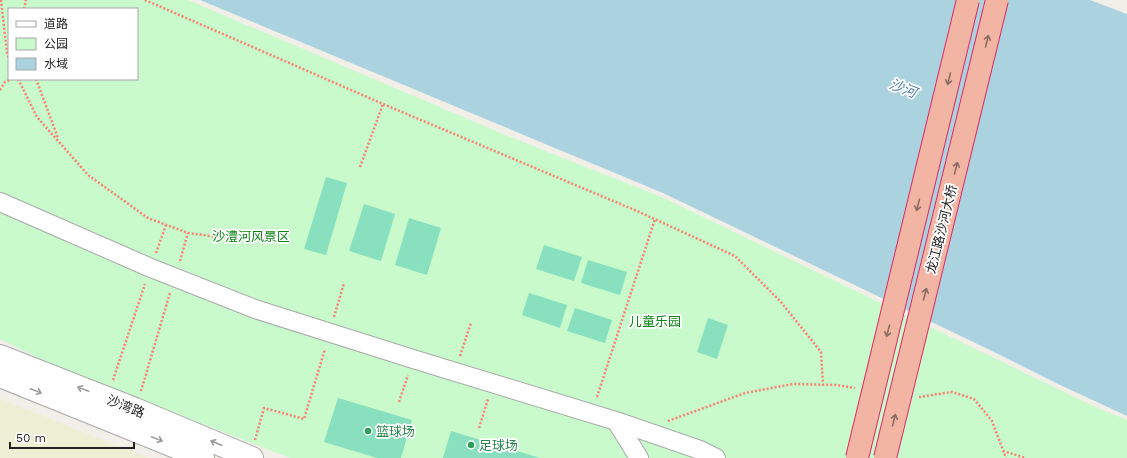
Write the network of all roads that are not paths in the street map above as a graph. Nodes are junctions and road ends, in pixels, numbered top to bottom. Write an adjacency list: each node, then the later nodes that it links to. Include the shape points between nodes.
1 (968, 0): 13 (highway, 龙江路沙河大桥, one-way to 13, bridge)
2 (997, 0): 14 (highway, 龙江路沙河大桥, one-way to 2, bridge)
3 (0, 202): 6 (street, via 151,268 255,309)
4 (0, 356): 9 (street, 沙湾路, one-way to 4)
5 (0, 376): 8 (street, 沙湾路, one-way to 8)
6 (616, 421): 7 (street); 10 (street)
7 (700, 450): 11 (street); 12 (street)
8 (203, 458)
9 (251, 458)
10 (639, 458)
11 (679, 458)
12 (716, 458)
13 (857, 458)
14 (885, 458)

